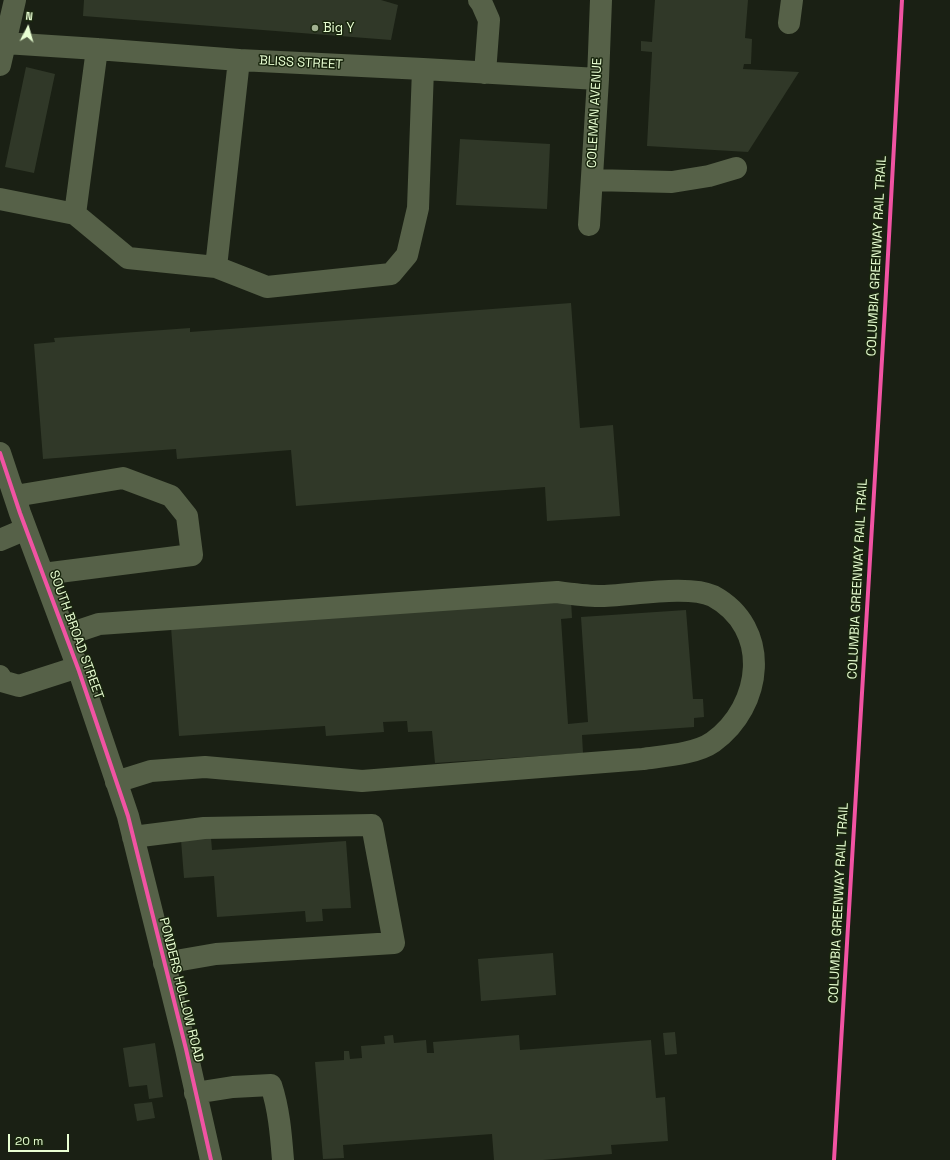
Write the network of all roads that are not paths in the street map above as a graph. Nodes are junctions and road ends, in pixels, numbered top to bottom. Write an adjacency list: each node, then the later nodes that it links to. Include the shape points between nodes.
1 (15, 0): 6 (street)
2 (479, 0): 11 (street, via 489,20)
3 (601, 0): 12 (street, COLEMAN AVENUE)
4 (792, 0): 5 (street)
5 (789, 23)
6 (5, 43): 7 (street, BLISS STREET); 9 (street)
7 (97, 49): 8 (street, BLISS STREET); 16 (street)
8 (239, 60): 10 (street, BLISS STREET); 18 (street)
9 (0, 65)
10 (423, 69): 11 (street, BLISS STREET); 18 (street, via 418,208 407,255 391,274 267,287)
11 (485, 73): 12 (street, BLISS STREET)
12 (598, 79): 14 (street, COLEMAN AVENUE)
13 (736, 168): 14 (street, via 709,176 672,182)
14 (592, 180): 17 (street, COLEMAN AVENUE)
15 (0, 199): 16 (street)
16 (75, 214): 18 (street, via 128,258)
17 (589, 225)
18 (216, 267)
19 (0, 453): 20 (street, SOUTH BROAD STREET)
20 (15, 496): 21 (street, SOUTH BROAD STREET); 23 (street, via 123,478 171,496 187,516 192,555)
21 (26, 529): 22 (street); 23 (street, SOUTH BROAD STREET)
22 (0, 540)
23 (43, 574): 24 (street, SOUTH BROAD STREET)
24 (66, 635): 25 (street, SOUTH BROAD STREET); 27 (street, via 99,624 557,592 598,596 691,590 712,596 731,608 751,641 755,666 752,685 744,705 731,726 712,743 688,752 643,759 362,781 205,767 151,771)
25 (78, 667): 26 (street, via 19,686 2,681); 27 (street, SOUTH BROAD STREET)
26 (0, 676)
27 (116, 782): 28 (street, SOUTH BROAD STREET)
28 (134, 843): 29 (street, PONDERS HOLLOW ROAD); 29 (street, via 204,828 372,824 394,943 216,954)
29 (164, 963): 30 (street, PONDERS HOLLOW ROAD)
30 (195, 1093): 31 (street, PONDERS HOLLOW ROAD); 32 (street, via 271,1085 276,1099)
31 (211, 1160)
32 (282, 1160)

